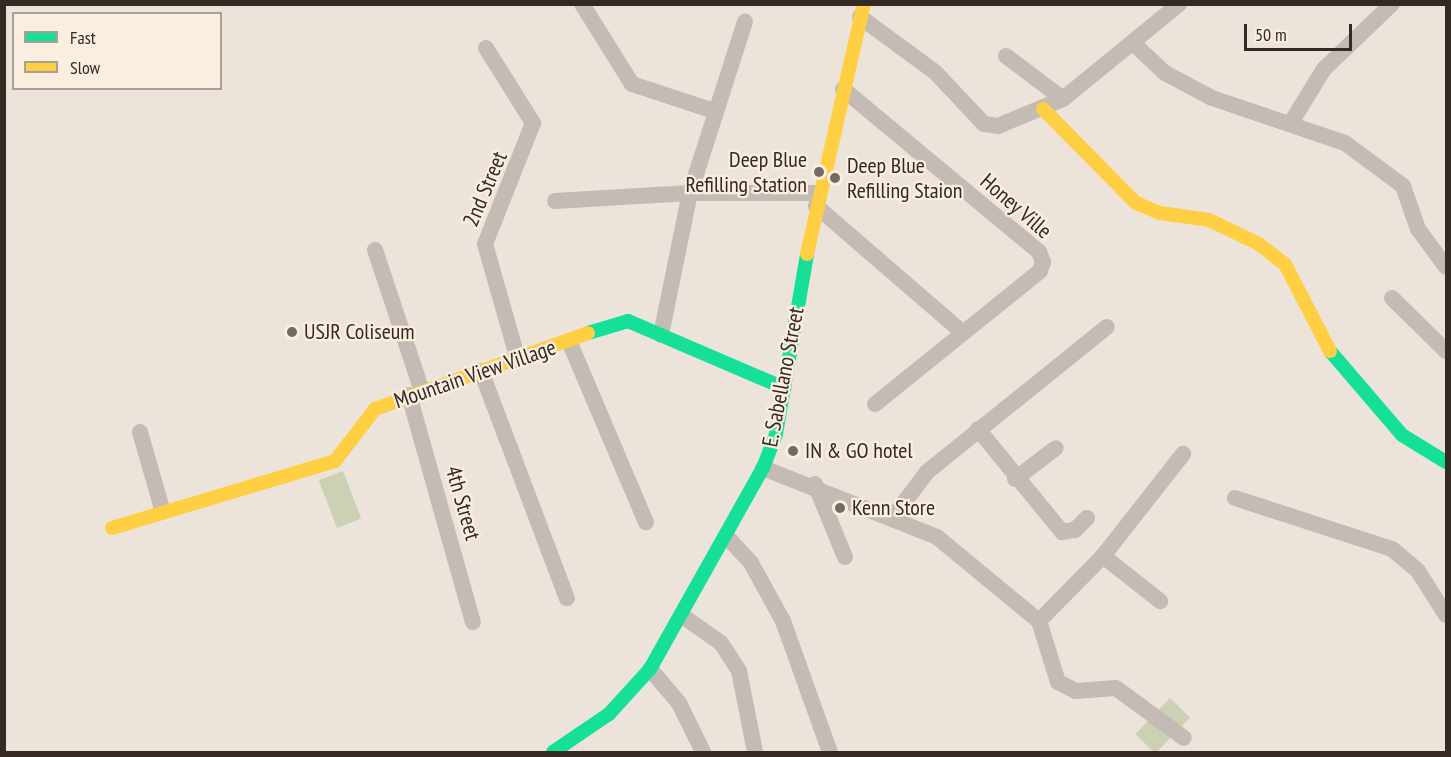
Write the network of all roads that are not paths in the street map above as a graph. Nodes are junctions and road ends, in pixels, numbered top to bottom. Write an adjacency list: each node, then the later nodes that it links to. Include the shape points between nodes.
1 (582, 4): 12 (street, via 632,84)
2 (1179, 4): 6 (street)
3 (1392, 4): 13 (street, via 1324,69)
4 (862, 11): 9 (street, E. Sabellano Street); 11 (street, via 935,72 984,124 998,126)
5 (745, 21): 12 (street)
6 (1132, 43): 10 (street); 13 (street, via 1165,73 1212,98)
7 (486, 48): 25 (street, 2nd Street, via 533,123 485,244)
8 (1006, 56): 10 (street)
9 (843, 89): 15 (street, E. Sabellano Street); 21 (street, Honey Ville, via 1040,252 1040,271)
10 (1063, 99): 11 (street)
11 (1043, 109): 34 (street, via 1136,203 1160,213 1209,220 1259,244 1285,264 1319,337 1370,403 1402,435)
12 (714, 111): 14 (street)
13 (1292, 122): 18 (street, via 1346,142 1403,186 1418,229)
14 (690, 193): 15 (street); 16 (street); 22 (street)
15 (817, 200): 21 (street); 27 (street, E. Sabellano Street)
16 (555, 201)
17 (375, 250): 28 (street, 4th Street)
18 (1446, 267)
19 (1392, 298): 24 (street)
20 (1107, 327): 30 (street)
21 (963, 333): 29 (street, Honey Ville)
22 (662, 335): 23 (street, Mountain View Village, via 628,321); 27 (street, Mountain View Village)
23 (569, 341): 25 (street, Mountain View Village); 42 (street)
24 (1446, 351)
25 (518, 360): 26 (street, Mountain View Village)
26 (481, 371): 28 (street, Mountain View Village); 47 (street)
27 (784, 388): 35 (street, E. Sabellano Street)
28 (415, 393): 39 (street, Mountain View Village, via 375,409 335,461); 52 (street, 4th Street)
29 (875, 404)
30 (978, 429): 36 (street); 40 (street, via 927,472)
31 (140, 432): 39 (street)
32 (1056, 448): 36 (street)
33 (1183, 454): 45 (street)
34 (1446, 462)
35 (763, 468): 37 (street); 44 (street, E. Sabellano Street)
36 (1015, 479): 41 (street, via 1062,532 1074,530)
37 (815, 484): 40 (street); 46 (street)
38 (1234, 498): 49 (street, via 1392,549 1418,571)
39 (163, 512): 43 (street, Mountain View Village)
40 (892, 517): 51 (street, via 937,537)
41 (1087, 518)
42 (646, 522)
43 (112, 528)
44 (728, 538): 50 (street, E. Sabellano Street); 58 (street, via 751,563 783,621)
45 (1103, 556): 48 (street); 51 (street)
46 (845, 557)
47 (567, 598)
48 (1160, 601)
49 (1446, 615)
50 (684, 617): 53 (street, E. Sabellano Street); 57 (street, via 722,644 739,671)
51 (1039, 621): 54 (street, via 1058,682 1076,691 1116,688)
52 (473, 622)
53 (650, 669): 55 (street, E. Sabellano Street, via 609,714); 56 (street, via 679,703)
54 (1184, 738)
55 (553, 753)
56 (703, 753)
57 (755, 753)
58 (830, 753)

